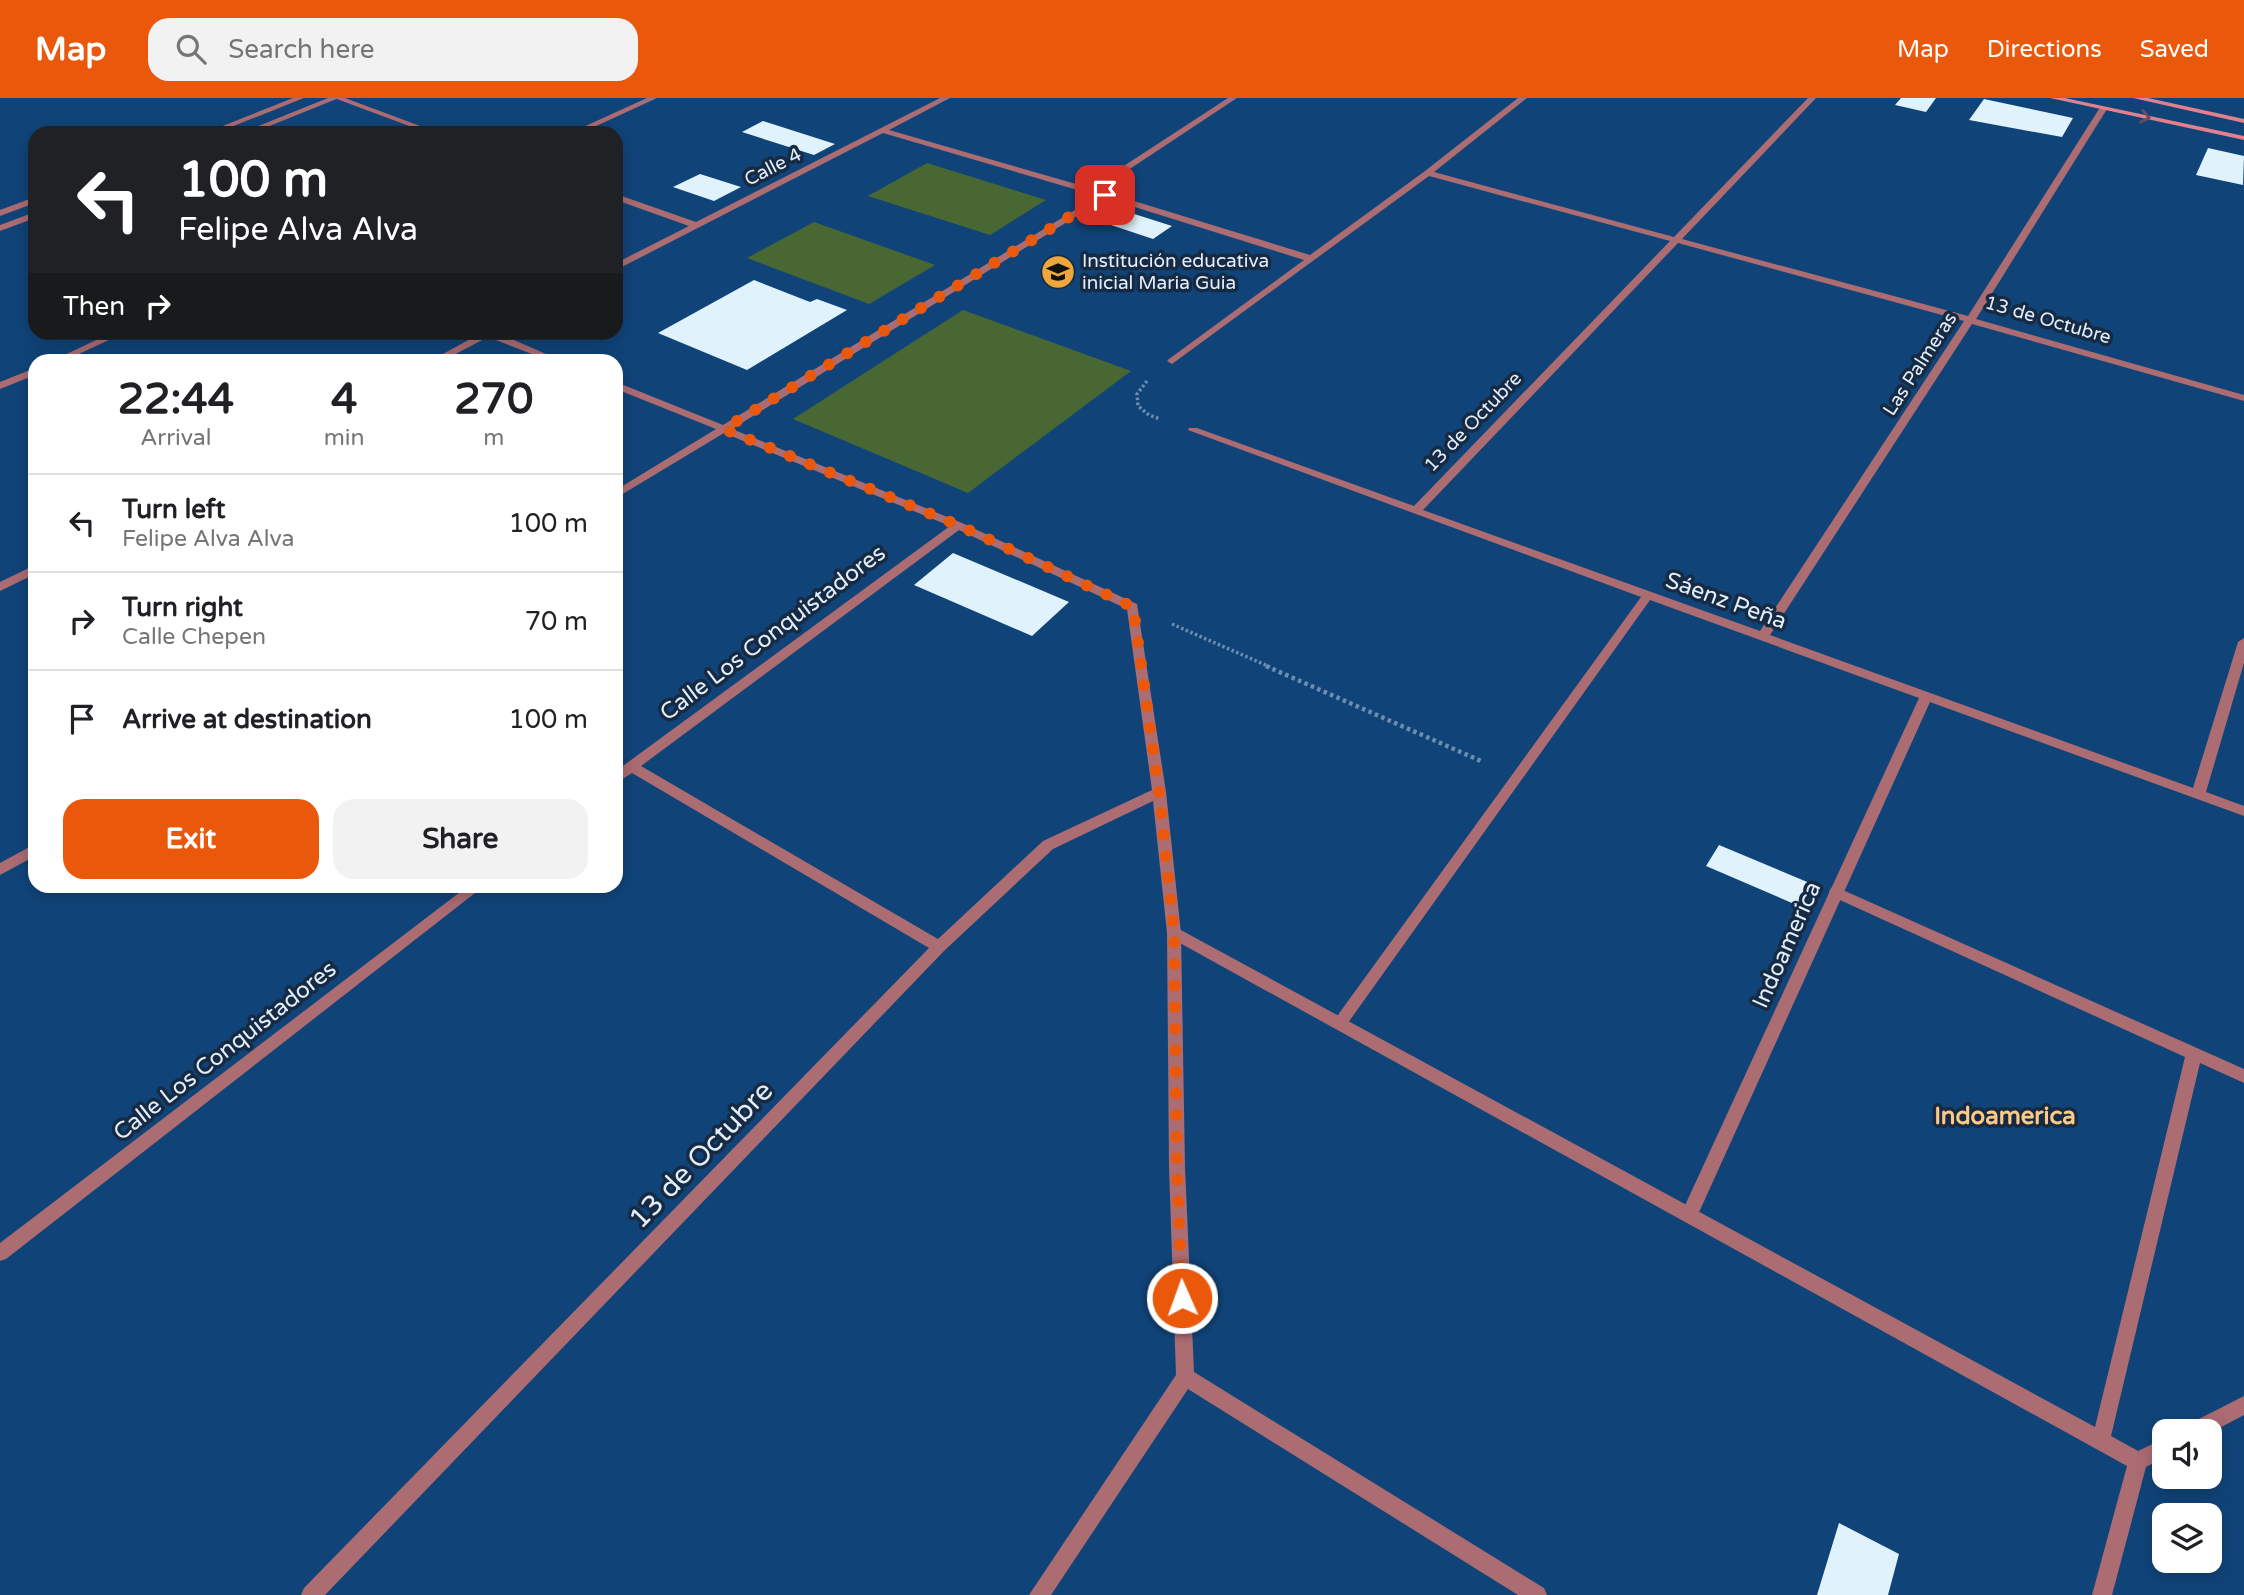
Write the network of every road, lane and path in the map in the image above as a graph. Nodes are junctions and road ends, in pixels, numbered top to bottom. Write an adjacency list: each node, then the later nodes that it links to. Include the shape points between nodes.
1 (300, 98): 12 (street)
2 (336, 98): 13 (street); 14 (street)
3 (653, 98): 15 (street)
4 (946, 98): 16 (street, Calle 4)
5 (1233, 98): 19 (street)
6 (1523, 98): 18 (street)
7 (1812, 98): 27 (street, 13 de Octubre)
8 (2054, 98): 10 (main road)
9 (2137, 98): 11 (main road)
10 (2103, 109): 17 (main road, one-way to 17); 30 (street, Las Palmeras)
11 (2244, 121)
12 (227, 126)
13 (263, 126)
14 (415, 126)
15 (591, 126)
16 (884, 131): 19 (street); 25 (street, Calle 4)
17 (2244, 138)
18 (1428, 173): 27 (street, 13 de Octubre); 28 (street)
19 (1091, 191): 20 (street)
20 (1105, 195): 28 (street); 42 (street)
21 (623, 199): 25 (street)
22 (28, 203): 23 (street)
23 (0, 213)
24 (28, 218): 26 (street)
25 (695, 225): 29 (street, Calle 4)
26 (0, 228)
27 (1677, 241): 30 (street, 13 de Octubre); 45 (street, 13 de Octubre)
28 (1312, 259): 37 (street)
29 (623, 263)
30 (1970, 320): 41 (street, 13 de Octubre); 51 (street, Las Palmeras)
31 (104, 340): 34 (street)
32 (476, 340): 35 (street)
33 (507, 340): 36 (street)
34 (72, 354)
35 (449, 354)
36 (541, 354)
37 (1172, 361): 43 (path, via 1137,394 1138,405 1149,415)
38 (28, 374): 39 (street)
39 (0, 386)
40 (623, 388): 42 (street)
41 (2244, 398)
42 (724, 429): 44 (street); 46 (street)
43 (1193, 430): 45 (street, Sáenz Peña)
44 (623, 491)
45 (1416, 511): 49 (street, Sáenz Peña)
46 (958, 525): 50 (street); 54 (street, Calle Los Conquistadores)
47 (28, 573): 48 (street)
48 (0, 587)
49 (1648, 595): 51 (street, Sáenz Peña); 56 (street)
50 (1133, 607): 56 (path); 57 (street)
51 (1762, 637): 53 (street, Sáenz Peña)
52 (2244, 642): 58 (street)
53 (1926, 696): 58 (street, Sáenz Peña); 62 (street, Indoamerica)
54 (631, 766): 55 (street, Calle Los Conquistadores); 65 (street)
55 (623, 772)
56 (1517, 777): 66 (street)
57 (1159, 792): 64 (street); 65 (street, 13 de Octubre, via 1048,845)
58 (2198, 795): 59 (street, Sáenz Peña)
59 (2244, 811)
60 (28, 853): 61 (street)
61 (0, 870)
62 (1836, 892): 67 (street); 69 (street, Indoamerica)
63 (468, 893): 70 (street, Calle Los Conquistadores)
64 (1174, 933): 66 (street); 71 (street)
65 (939, 947): 77 (street, 13 de Octubre)
66 (1340, 1024): 69 (street)
67 (2194, 1054): 68 (street); 74 (street)
68 (2244, 1076)
69 (1690, 1214): 74 (street)
70 (0, 1253)
71 (1185, 1377): 78 (street); 79 (street)
72 (2244, 1405): 73 (street)
73 (2218, 1419)
74 (2101, 1440): 76 (street)
75 (2152, 1454): 76 (street)
76 (2138, 1461): 80 (street)
77 (311, 1595)
78 (1039, 1595)
79 (1537, 1595)
80 (2102, 1595)

